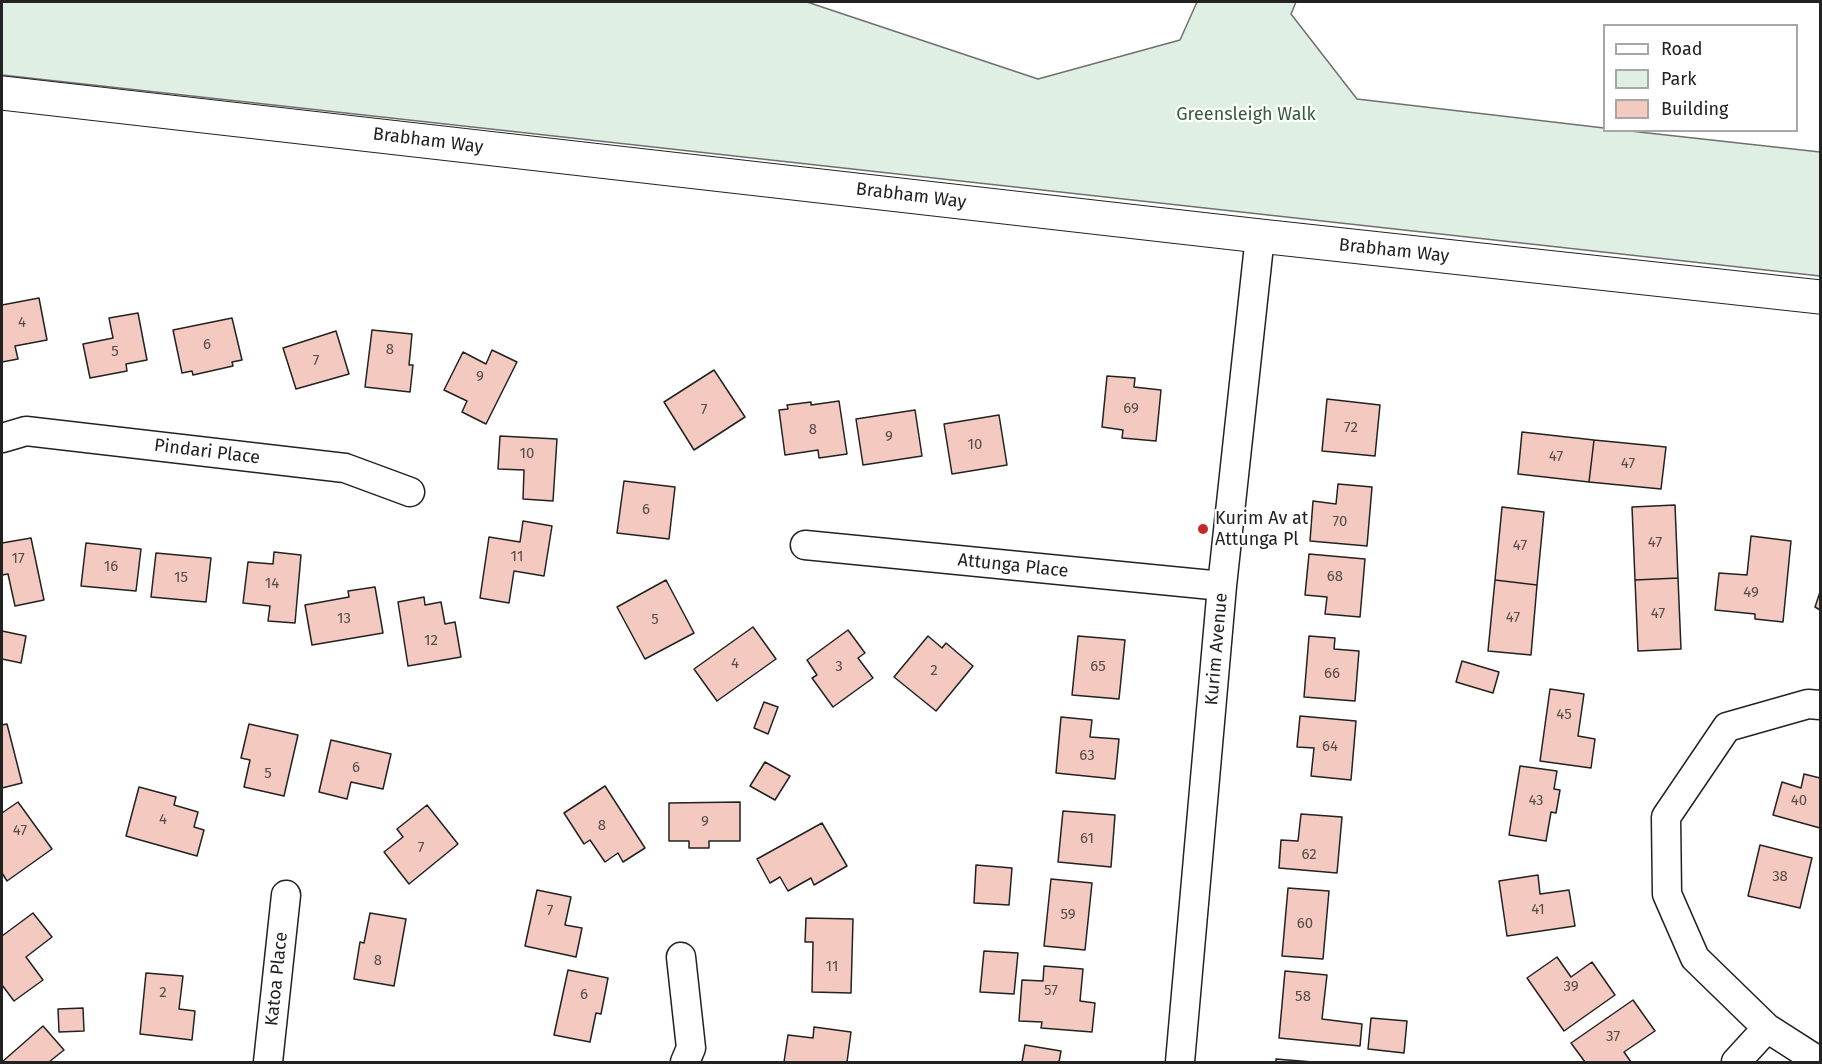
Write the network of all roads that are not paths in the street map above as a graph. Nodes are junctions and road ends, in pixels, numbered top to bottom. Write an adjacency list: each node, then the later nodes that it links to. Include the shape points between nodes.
1 (2, 93): 2 (main road, Brabham Way)
2 (1260, 236): 3 (main road, Brabham Way); 7 (street, Kurim Avenue)
3 (1821, 297)
4 (2, 438): 5 (street, Pindari Place, via 26,431 345,468)
5 (410, 492)
6 (805, 546): 7 (street, Attunga Place)
7 (1222, 586): 14 (street, Kurim Avenue)
8 (1821, 705): 11 (street, via 1808,704 1727,727 1666,817 1667,894 1695,958)
9 (286, 895): 12 (street, Katoa Place)
10 (681, 957): 13 (street, via 691,1048)
11 (1767, 1028): 15 (street); 16 (street)
12 (268, 1062)
13 (685, 1062)
14 (1180, 1062)
15 (1736, 1062)
16 (1820, 1062)

